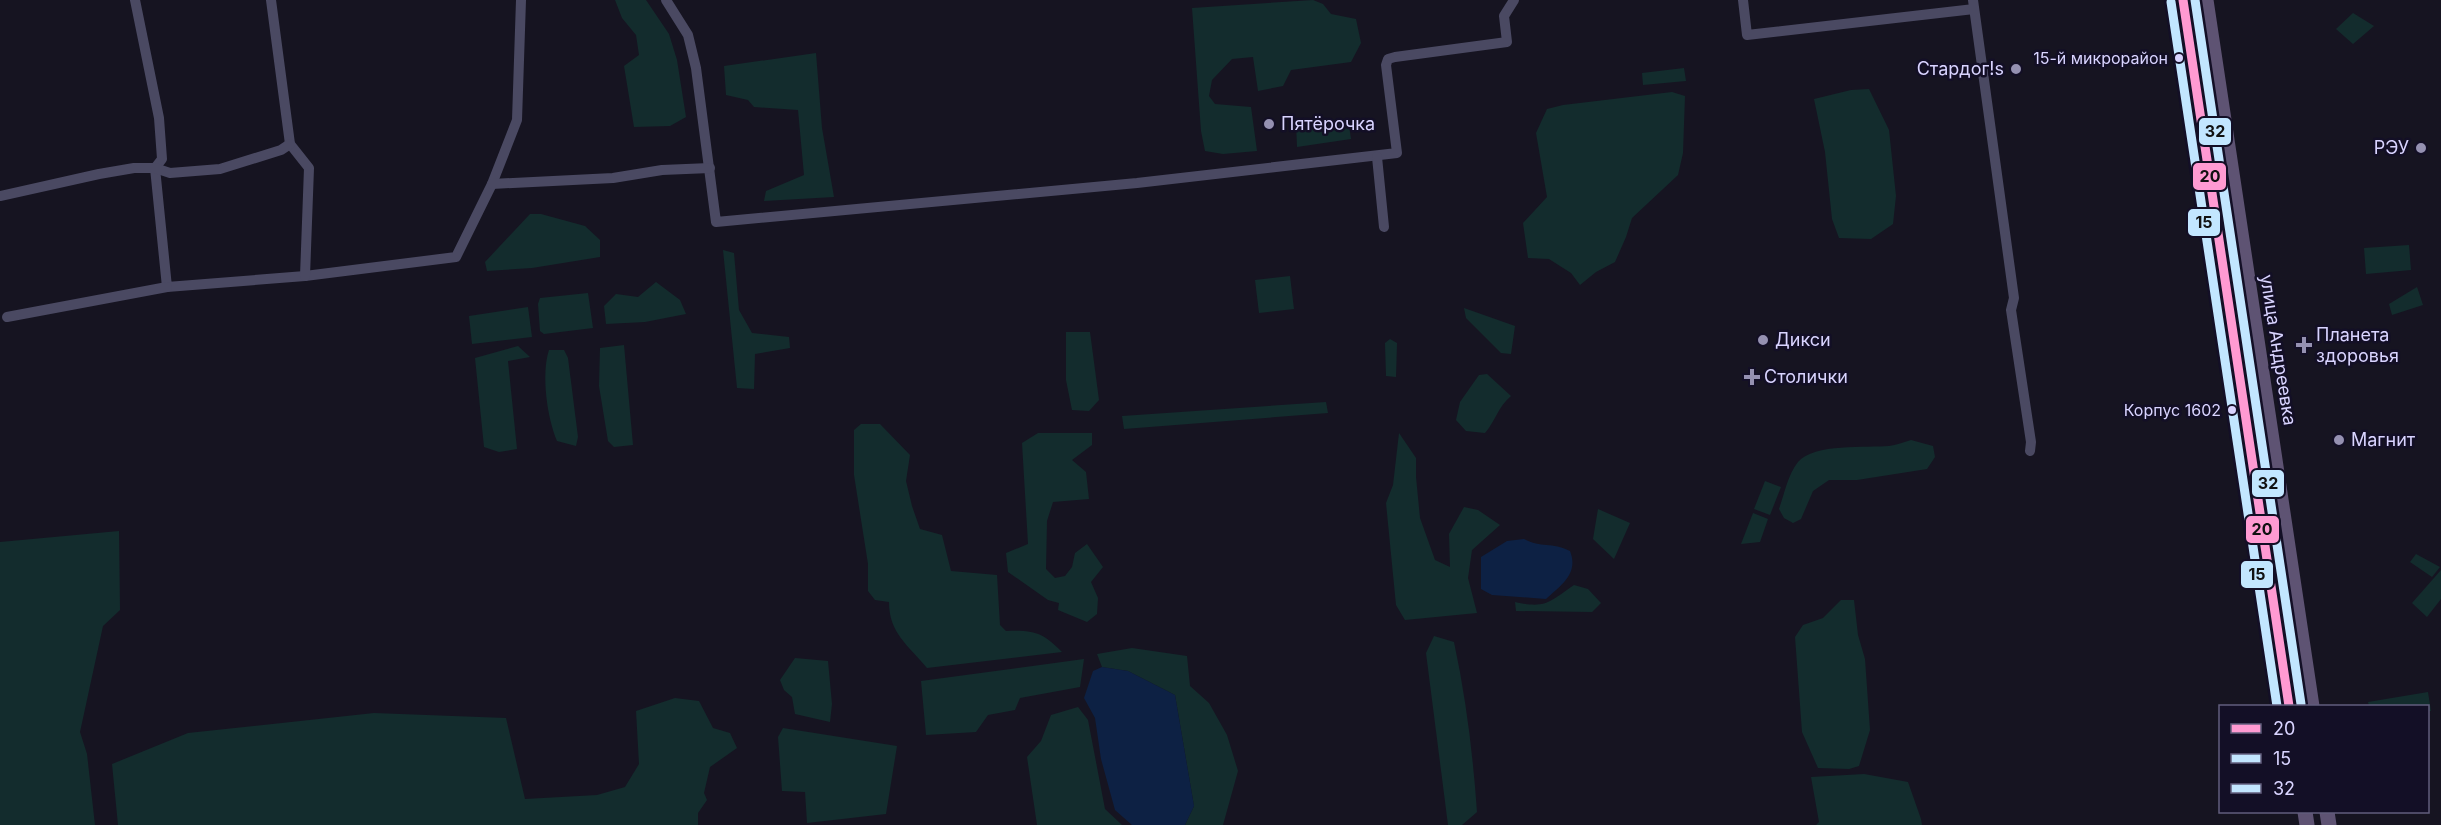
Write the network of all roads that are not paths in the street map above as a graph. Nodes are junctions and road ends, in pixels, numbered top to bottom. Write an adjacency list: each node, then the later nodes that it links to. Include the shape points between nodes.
1 (135, 0): 12 (street, via 159,118 162,159)
2 (271, 0): 10 (street)
3 (521, 0): 14 (street, via 517,120)
4 (666, 0): 13 (street, via 688,35)
5 (1514, 0): 11 (street, via 1504,16 1507,42 1388,60 1397,153)
6 (1743, 0): 9 (street, via 1746,35)
7 (2183, 0): 22 (main road)
8 (2206, 0): 21 (main road, улица Андреевка)
9 (1974, 4): 20 (street, via 2013,287 2011,310)
10 (290, 144): 12 (street, via 220,169 170,173); 17 (street, via 309,168)
11 (1377, 157): 13 (street, via 716,222); 16 (street)
12 (155, 168): 15 (street, via 99,174); 18 (street)
13 (710, 168): 14 (street)
14 (492, 184): 17 (street, via 456,257)
15 (0, 196)
16 (1384, 227)
17 (305, 276): 18 (street)
18 (167, 287): 19 (street)
19 (7, 317)
20 (2030, 451)
21 (2274, 453): 22 (main road, via 2258,452); 23 (main road, улица Андреевка)
22 (2252, 457): 24 (main road)
23 (2286, 540): 24 (main road, via 2279,545); 26 (main road, улица Андреевка)
24 (2265, 544): 25 (main road)
25 (2289, 705)
26 (2312, 705)

